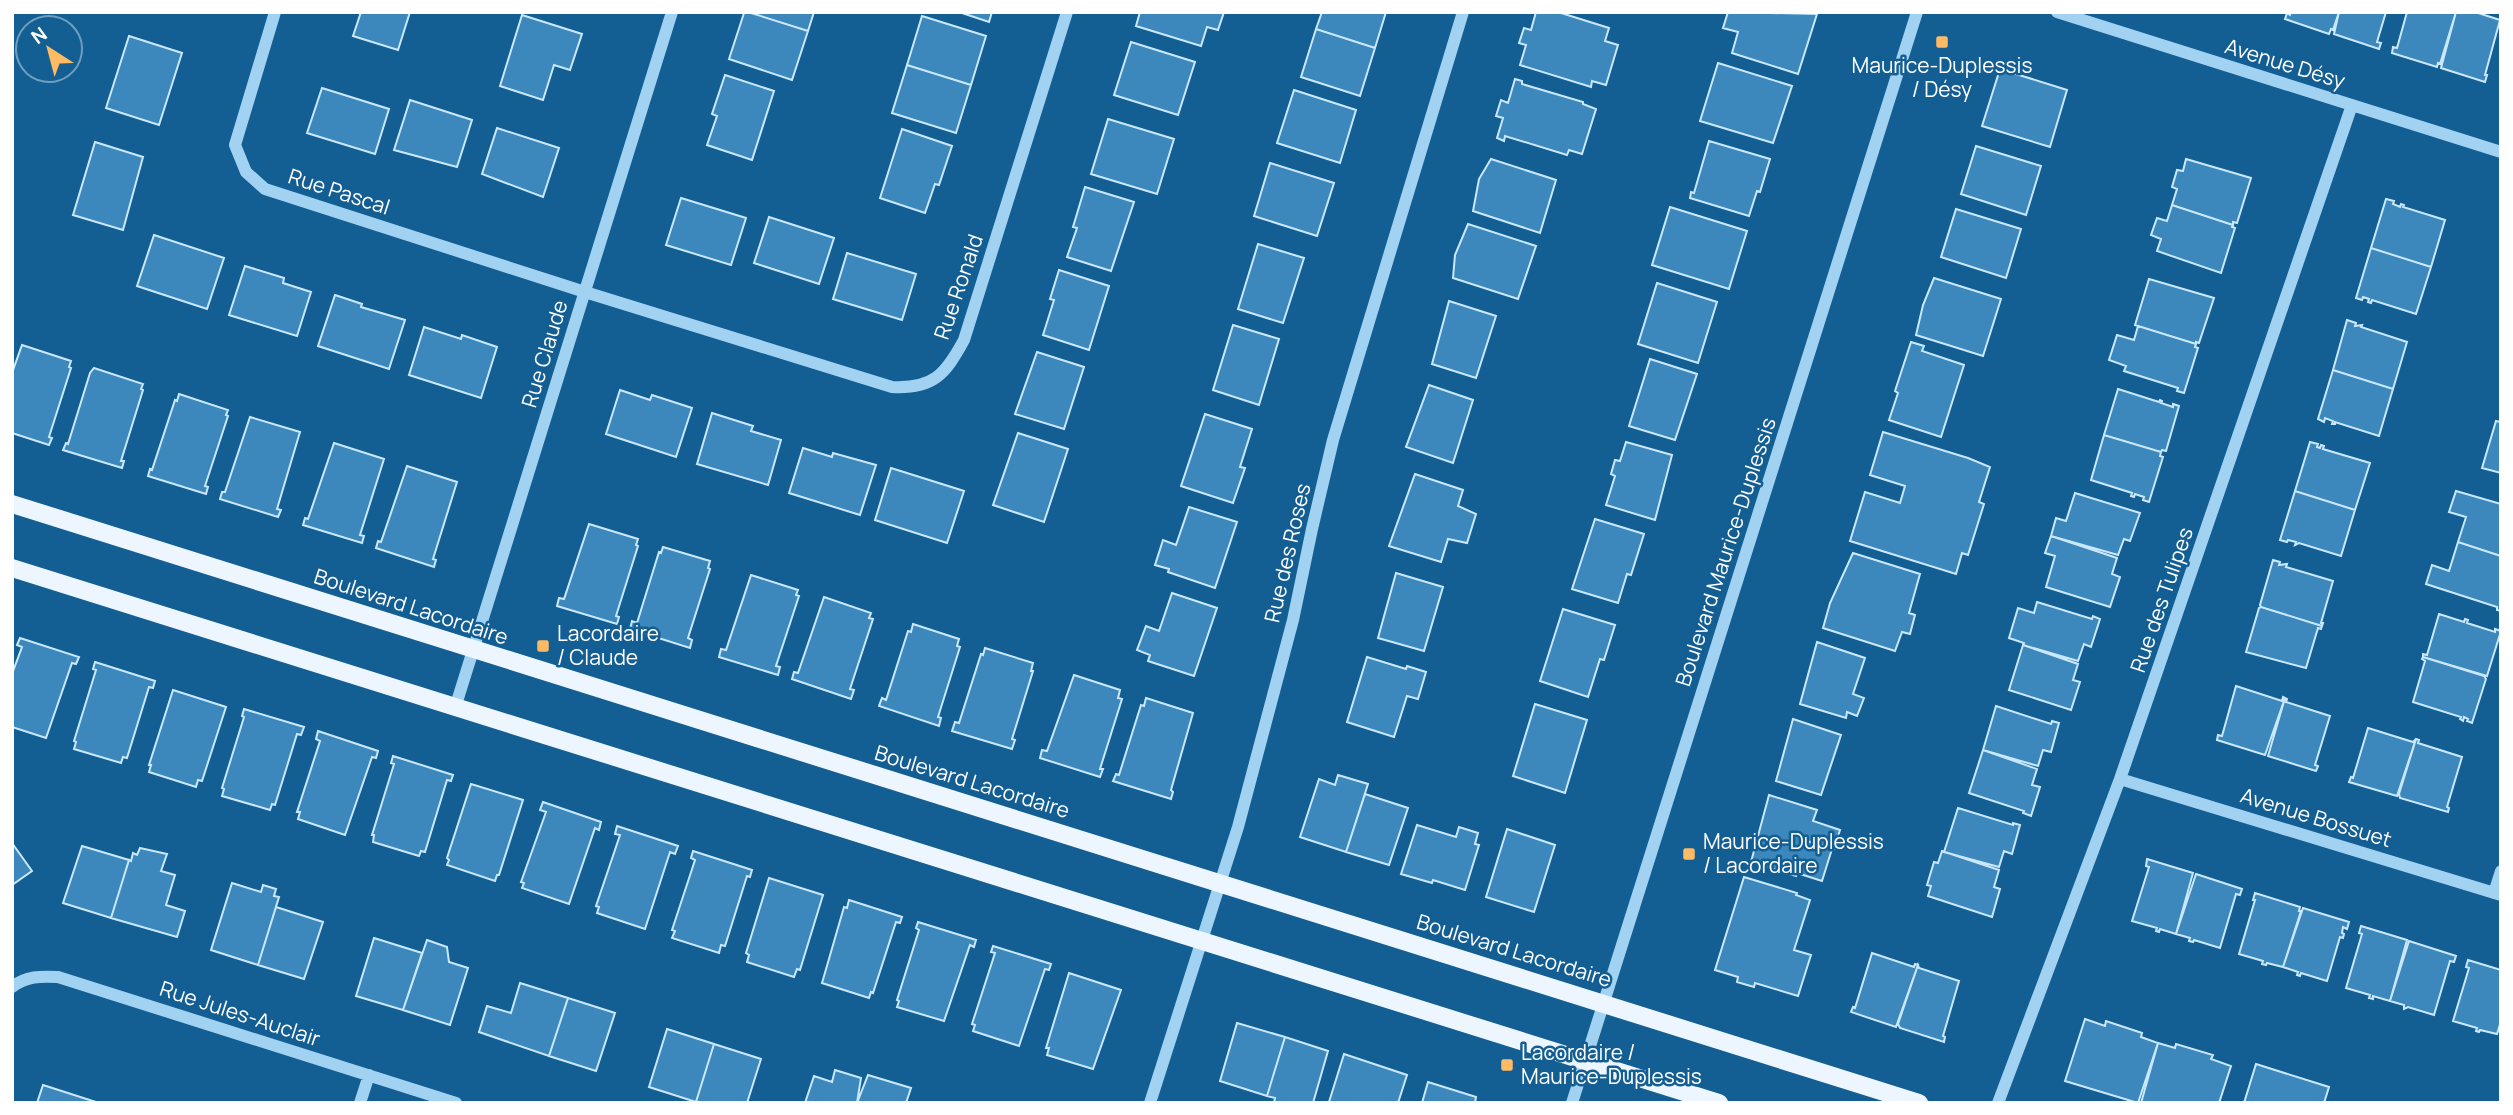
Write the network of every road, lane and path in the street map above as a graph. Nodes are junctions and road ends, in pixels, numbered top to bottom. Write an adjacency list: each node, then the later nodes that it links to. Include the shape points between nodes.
1 (275, 12): 9 (street, Rue Pascal, via 235,145 246,172 265,189)
2 (672, 12): 9 (street, Rue Claude)
3 (1067, 12): 9 (street, Rue Ronald, via 964,340 934,380 914,388 892,387)
4 (1463, 12): 16 (street, Rue des Roses, via 1334,440 1293,620)
5 (1917, 12): 20 (street, Boulevard Maurice-Duplessis)
6 (2057, 12): 7 (street, Avenue Désy)
7 (2352, 105): 8 (street, Avenue Désy); 14 (street, Rue des Tulipes)
8 (2501, 152)
9 (585, 292): 12 (street, Rue Claude)
10 (12, 504): 12 (main road, Boulevard Lacordaire)
11 (12, 568): 13 (main road)
12 (473, 650): 13 (street, Rue Claude); 16 (main road, Boulevard Lacordaire)
13 (454, 708): 18 (main road)
14 (2120, 779): 17 (street, Avenue Bossuet); 29 (street, Rue des Tulipes)
15 (2501, 871): 17 (street)
16 (1220, 883): 18 (street, Rue des Roses); 20 (main road, Boulevard Lacordaire)
17 (2498, 894)
18 (1200, 941): 21 (main road); 25 (street, Rue des Roses)
19 (12, 987): 22 (street, Rue Jules-Auclair, via 38,976 58,977)
20 (1604, 1003): 21 (street, Boulevard Maurice-Duplessis); 28 (main road, Boulevard Lacordaire)
21 (1585, 1060): 26 (street, Boulevard Maurice-Duplessis); 27 (main road)
22 (369, 1075): 23 (street); 24 (street, Rue Jules-Auclair)
23 (360, 1103)
24 (456, 1103)
25 (1150, 1103)
26 (1572, 1103)
27 (1719, 1103)
28 (1919, 1103)
29 (1998, 1103)

